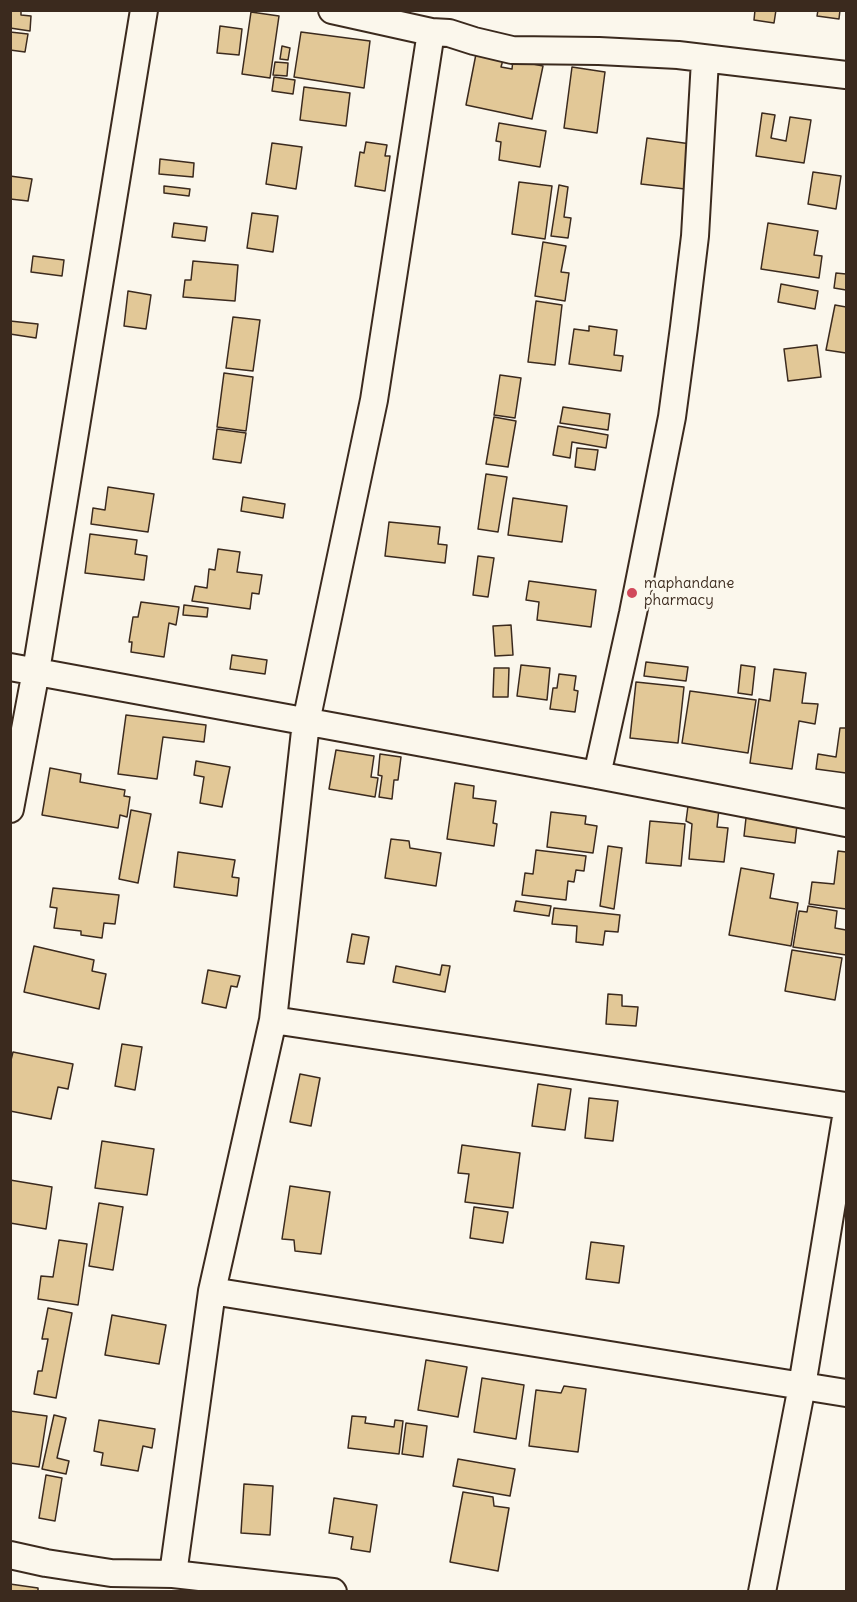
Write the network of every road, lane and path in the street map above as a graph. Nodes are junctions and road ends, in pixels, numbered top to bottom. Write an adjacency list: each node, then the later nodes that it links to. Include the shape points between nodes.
1 (144, 10): 7 (street)
2 (332, 10): 3 (street)
3 (431, 32): 4 (street, via 512,50 678,55); 8 (street, via 374,400)
4 (705, 60): 5 (street); 9 (street, via 695,236 672,417)
5 (846, 75)
6 (10, 668): 7 (street)
7 (36, 671): 8 (street); 10 (street)
8 (306, 722): 9 (street); 12 (street)
9 (597, 775): 11 (street)
10 (10, 809)
11 (846, 823)
12 (273, 1020): 13 (street); 15 (street)
13 (846, 1106)
14 (846, 1117): 16 (street)
15 (212, 1291): 16 (street); 19 (street)
16 (802, 1386): 17 (street); 21 (street)
17 (846, 1392)
18 (10, 1555): 19 (street, via 111,1573)
19 (173, 1574): 20 (street)
20 (333, 1592)
21 (762, 1592)

